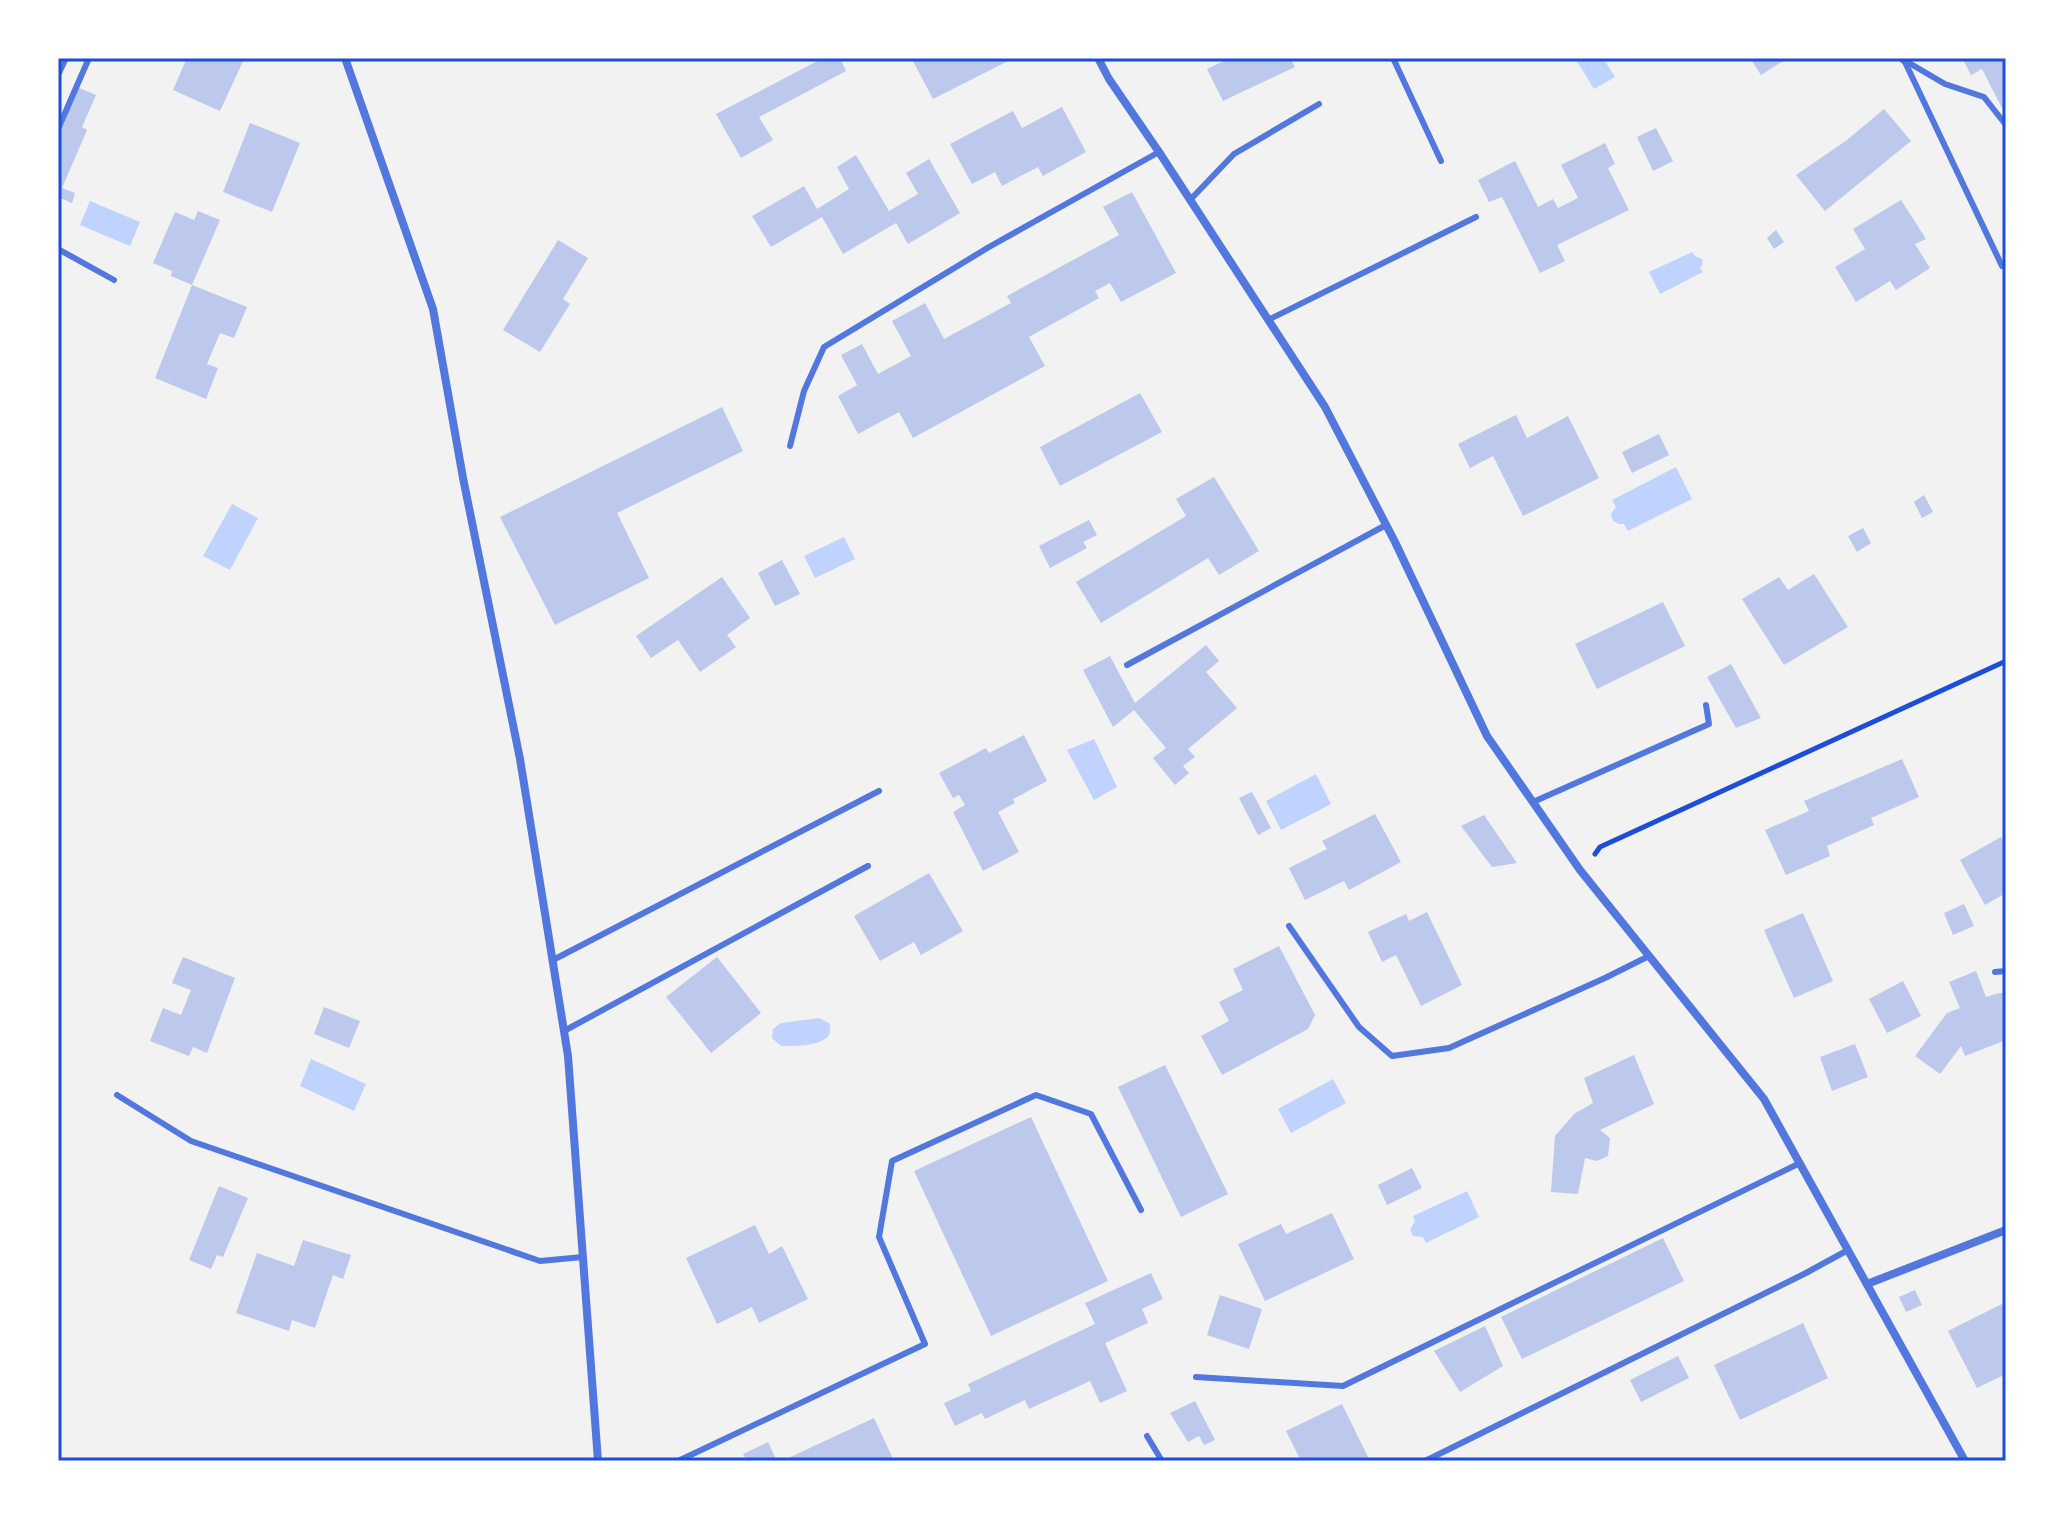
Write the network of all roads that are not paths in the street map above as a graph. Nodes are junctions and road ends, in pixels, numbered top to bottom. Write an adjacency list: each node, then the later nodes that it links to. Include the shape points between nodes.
1 (66, 58): 7 (lane)
2 (89, 58): 10 (lane)
3 (345, 58): 28 (street, via 433,309)
4 (1098, 58): 11 (street)
5 (1393, 58): 12 (lane)
6 (1903, 59): 9 (lane, via 1945,84 1984,97); 16 (lane)
7 (58, 75)
8 (1319, 104): 13 (lane, via 1234,154)
9 (2006, 125)
10 (58, 129)
11 (1159, 152): 13 (street); 19 (lane, via 824,347 804,391)
12 (1441, 161)
13 (1190, 200): 18 (street)
14 (1476, 217): 18 (lane)
15 (58, 249): 17 (lane)
16 (2002, 266)
17 (114, 280)
18 (1268, 320): 20 (street, via 1325,407)
19 (790, 446)
20 (1386, 525): 21 (lane); 24 (street, via 1487,736)
21 (1127, 665)
22 (1706, 705): 24 (lane, via 1709,724)
23 (879, 791): 28 (lane)
24 (1533, 802): 27 (street)
25 (868, 866): 31 (lane)
26 (1289, 926): 27 (lane, via 1359,1027 1392,1056 1449,1048)
27 (1650, 955): 33 (street, via 1764,1099)
28 (553, 960): 31 (street)
29 (2006, 971): 30 (lane)
30 (1995, 972)
31 (564, 1031): 37 (street)
32 (117, 1095): 37 (lane, via 191,1141 540,1261)
33 (1800, 1163): 36 (street); 39 (lane, via 1343,1386)
34 (1141, 1210): 42 (lane, via 1091,1114 1036,1095 892,1161 879,1237 925,1344)
35 (2006, 1230): 38 (street)
36 (1848, 1250): 38 (street); 44 (lane)
37 (583, 1257): 41 (street)
38 (1867, 1284): 45 (street)
39 (1196, 1377)
40 (1147, 1436): 43 (lane)
41 (598, 1461)
42 (678, 1461)
43 (1162, 1461)
44 (1425, 1461)
45 (1965, 1461)

